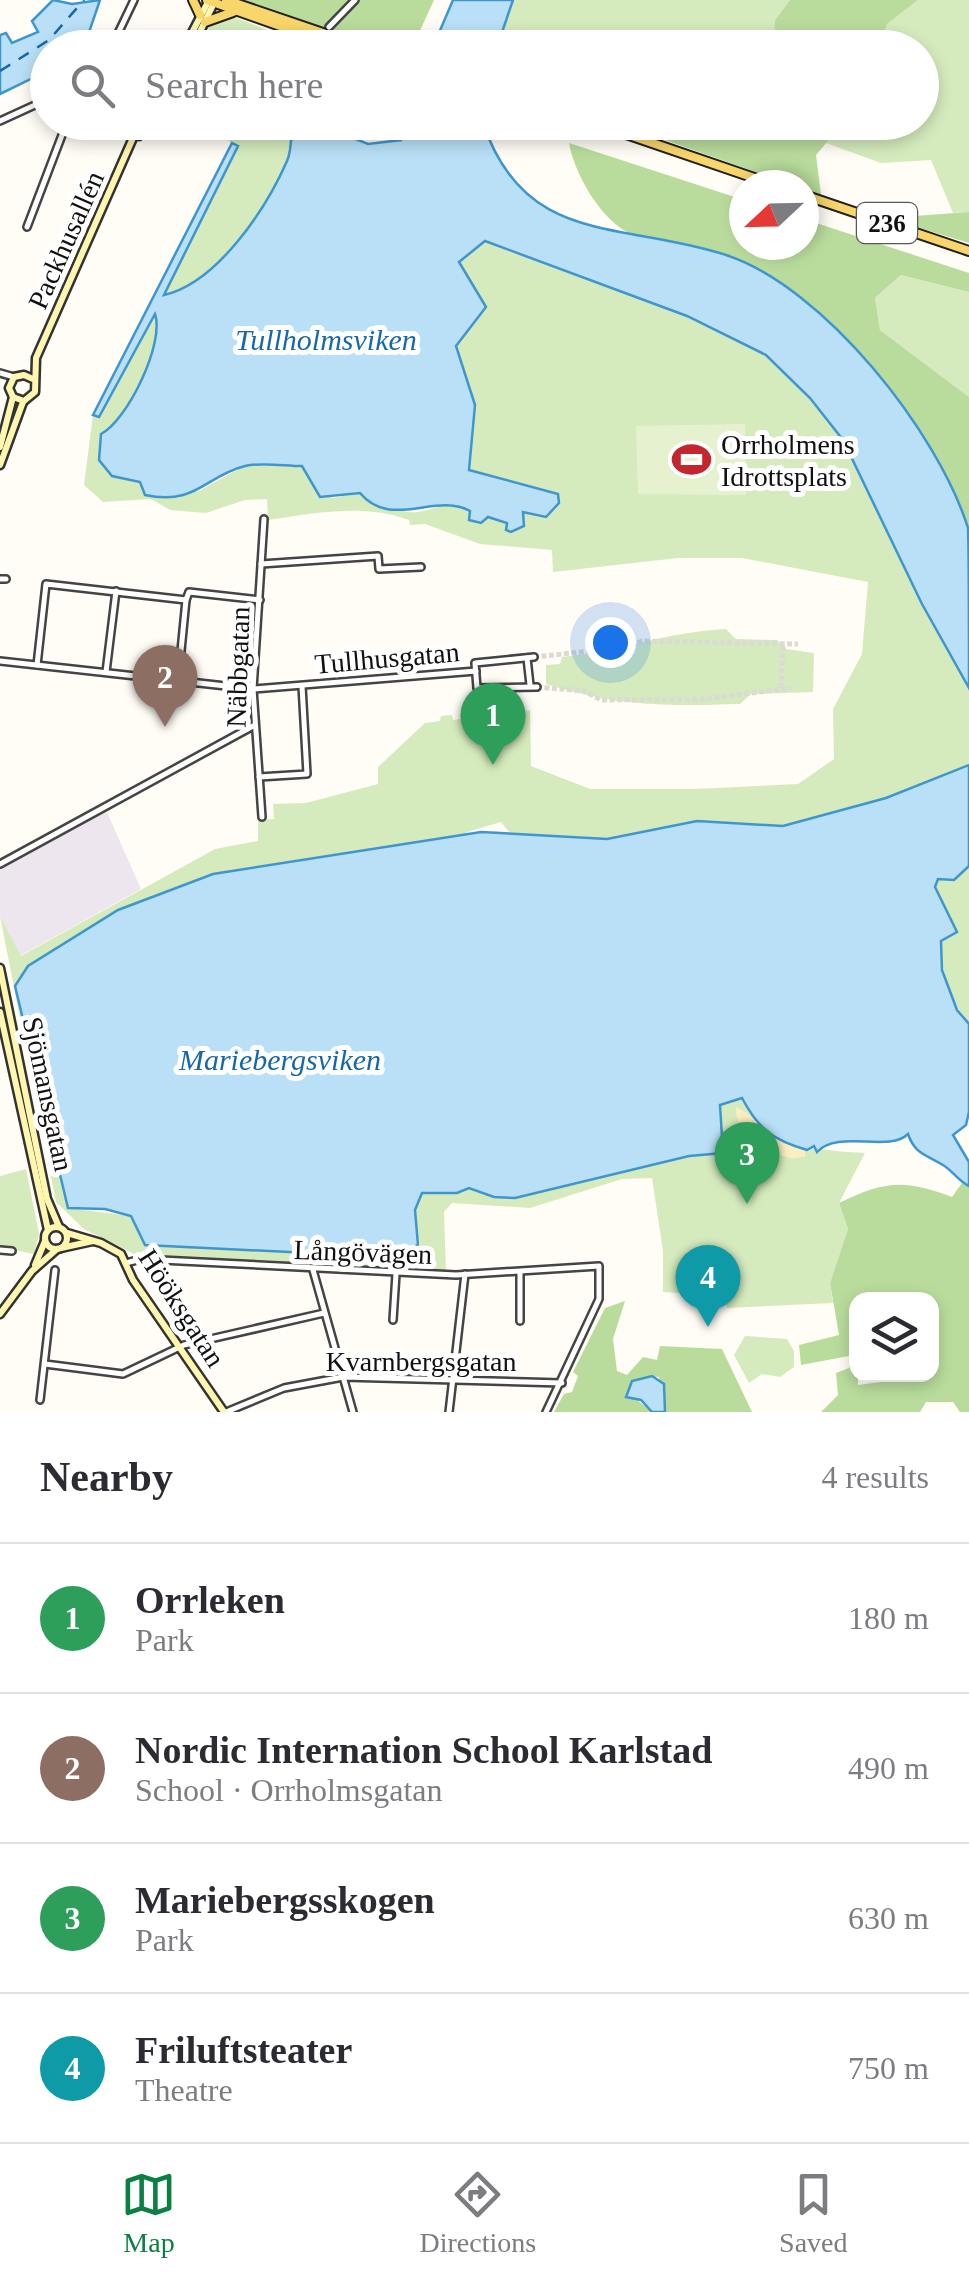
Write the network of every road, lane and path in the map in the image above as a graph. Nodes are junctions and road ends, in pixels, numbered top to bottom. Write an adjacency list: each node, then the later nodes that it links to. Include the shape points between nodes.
1 (134, 0): 9 (street)
2 (194, 0): 7 (main road)
3 (226, 0): 13 (main road)
4 (355, 0): 8 (street)
5 (211, 1): 6 (main road); 7 (street)
6 (240, 12): 7 (main road); 12 (main road)
7 (202, 19): 10 (street); 11 (street)
8 (329, 27)
9 (119, 30)
10 (195, 30)
11 (198, 30)
12 (291, 30)
13 (314, 30)
14 (30, 107): 15 (street)
15 (0, 121)
16 (60, 140): 23 (street)
17 (632, 140): 20 (main road)
18 (642, 140): 20 (main road)
19 (135, 141): 25 (street, Packhusallén)
20 (692, 158): 21 (main road)
21 (729, 170)
22 (819, 199): 24 (main road, 236)
23 (27, 228)
24 (969, 251)
25 (36, 358): 26 (street, Packhusallén); 28 (street, Packhusallén)
26 (17, 376): 27 (street); 28 (street); 29 (street)
27 (0, 377): 29 (street)
28 (32, 379): 31 (street, via 35,392)
29 (9, 388): 30 (street)
30 (12, 397): 31 (street); 32 (street)
31 (24, 401): 33 (street)
32 (0, 447)
33 (0, 465)
34 (264, 519): 35 (street, Näbbgatan)
35 (262, 564): 36 (street, via 378,556 379,569); 39 (street, Näbbgatan)
36 (421, 568)
37 (116, 591): 38 (street); 41 (street, via 46,584); 43 (street)
38 (186, 600): 39 (street, via 189,592); 44 (street)
39 (260, 600): 46 (street, Näbbgatan)
40 (0, 661): 41 (street, Tullhusgatan)
41 (37, 665): 43 (street, Tullhusgatan)
42 (476, 671): 42 (street, Tullhusgatan, via 475,662 530,658 534,687 477,688); 45 (street, Tullhusgatan)
43 (106, 673): 44 (street, Tullhusgatan)
44 (178, 681): 46 (street, Tullhusgatan)
45 (302, 686): 46 (street, Tullhusgatan); 48 (street, Tullhusgatan, via 307,774)
46 (253, 690): 47 (street, Näbbgatan)
47 (255, 726): 48 (street, Näbbgatan); 50 (street)
48 (258, 777): 49 (street, Näbbgatan)
49 (262, 816)
50 (0, 864)
51 (0, 968): 53 (street, Sjömansgatan, via 47,1199)
52 (0, 1012): 54 (street, Sjömansgatan)
53 (59, 1227): 54 (street); 55 (street)
54 (48, 1230): 56 (street)
55 (66, 1233): 57 (street, Hööksgatan); 58 (street)
56 (45, 1241): 58 (street); 64 (street)
57 (94, 1241): 58 (street); 61 (street, Hööksgatan)
58 (58, 1249): 64 (street)
59 (0, 1250): 60 (street)
60 (12, 1251)
61 (126, 1263): 63 (street, Långövägen, via 141,1258); 72 (street, Hööksgatan)
62 (55, 1270): 73 (street)
63 (313, 1270): 66 (street, Långövägen); 68 (street)
64 (32, 1271): 69 (street)
65 (520, 1273): 67 (street, Långövägen); 71 (street); 76 (street, Långövägen, via 599,1266 601,1295)
66 (396, 1274): 67 (street, Långövägen); 70 (street)
67 (465, 1274): 75 (street)
68 (324, 1313): 72 (street); 74 (street)
69 (0, 1314)
70 (393, 1320)
71 (520, 1321)
72 (180, 1347): 73 (street, via 123,1374); 78 (street, Hööksgatan)
73 (45, 1364): 77 (street)
74 (342, 1376): 75 (street, Kvarnbergsgatan); 78 (street, Kvarnbergsgatan, via 284,1388); 79 (street)
75 (454, 1376): 76 (street, Kvarnbergsgatan); 80 (street)
76 (562, 1383): 81 (street)
77 (40, 1400)
78 (225, 1412)
79 (353, 1412)
80 (448, 1412)
81 (546, 1412)

